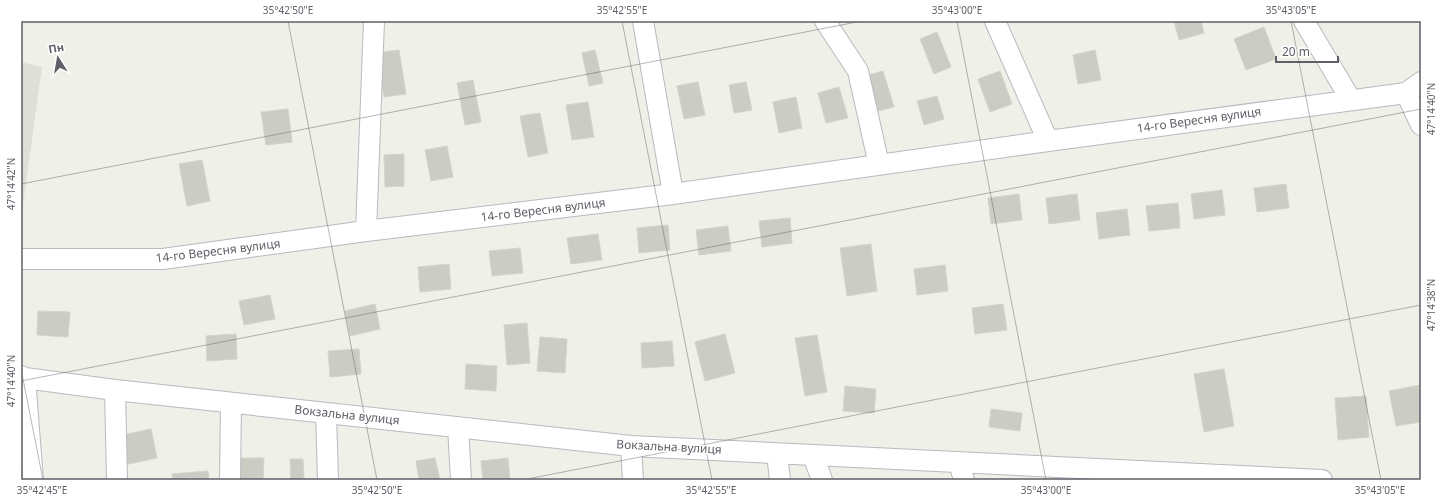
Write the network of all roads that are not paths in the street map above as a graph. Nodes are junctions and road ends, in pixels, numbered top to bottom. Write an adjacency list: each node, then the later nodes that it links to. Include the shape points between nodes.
1 (374, 21): 12 (street)
2 (643, 21): 11 (street)
3 (825, 21): 10 (street, via 858,71)
4 (995, 21): 9 (street)
5 (1304, 21): 7 (street)
6 (1414, 87): 7 (street, 14-го Вересня вулиця); 8 (street)
7 (1351, 100): 9 (street, 14-го Вересня вулиця)
8 (1421, 125)
9 (1048, 141): 10 (street, 14-го Вересня вулиця)
10 (879, 165): 11 (street, 14-го Вересня вулиця)
11 (673, 194): 12 (street, 14-го Вересня вулиця)
12 (366, 231): 13 (street, 14-го Вересня вулиця, via 163,259)
13 (21, 259)
14 (23, 377): 15 (street, Вокзальна вулиця); 23 (street)
15 (115, 390): 16 (street, Вокзальна вулиця); 24 (street)
16 (231, 403): 17 (street, Вокзальна вулиця); 25 (street)
17 (326, 413): 18 (street, Вокзальна вулиця); 26 (street)
18 (458, 427): 19 (street, Вокзальна вулиця); 27 (street)
19 (631, 446): 20 (street, Вокзальна вулиця); 28 (street)
20 (776, 454): 21 (street, Вокзальна вулиця); 29 (street)
21 (812, 455): 22 (street, Вокзальна вулиця); 30 (street)
22 (962, 471): 31 (street, Вокзальна вулиця)
23 (33, 480)
24 (117, 480)
25 (230, 480)
26 (328, 480)
27 (461, 480)
28 (633, 480)
29 (780, 480)
30 (822, 480)
31 (1322, 480)

